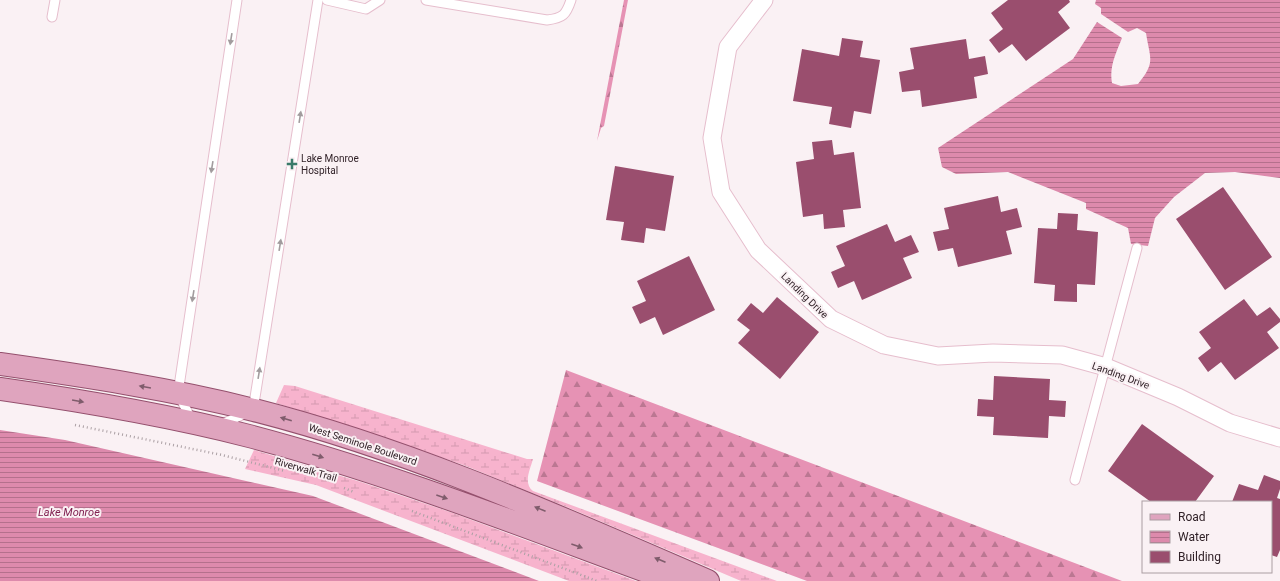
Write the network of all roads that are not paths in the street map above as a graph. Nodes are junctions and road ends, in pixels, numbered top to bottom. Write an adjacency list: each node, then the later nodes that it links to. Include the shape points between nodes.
1 (55, 0): 9 (lane)
2 (237, 0): 14 (lane, one-way to 14)
3 (318, 0): 15 (lane, one-way to 3)
4 (326, 0): 5 (lane, via 366,9)
5 (380, 0)
6 (426, 0): 7 (lane, via 547,20 558,19 564,15)
7 (571, 0)
8 (764, 0): 12 (street, Landing Drive, via 728,47 712,138 721,192 758,250 830,319 884,345 938,356 992,353 1062,356)
9 (52, 17)
10 (1137, 248): 12 (lane)
11 (0, 364): 14 (main road, West Seminole Boulevard, one-way to 11)
12 (1106, 367): 17 (street, Landing Drive, via 1178,397 1230,423); 18 (lane)
13 (0, 389): 16 (main road, one-way to 16)
14 (178, 393): 15 (main road, West Seminole Boulevard); 16 (lane)
15 (253, 410): 16 (lane); 20 (main road, West Seminole Boulevard, one-way to 15, via 462,478 369,445)
16 (203, 425): 19 (main road, one-way to 19, via 365,470)
17 (1280, 438)
18 (1075, 480)
19 (673, 581)
20 (708, 581)

